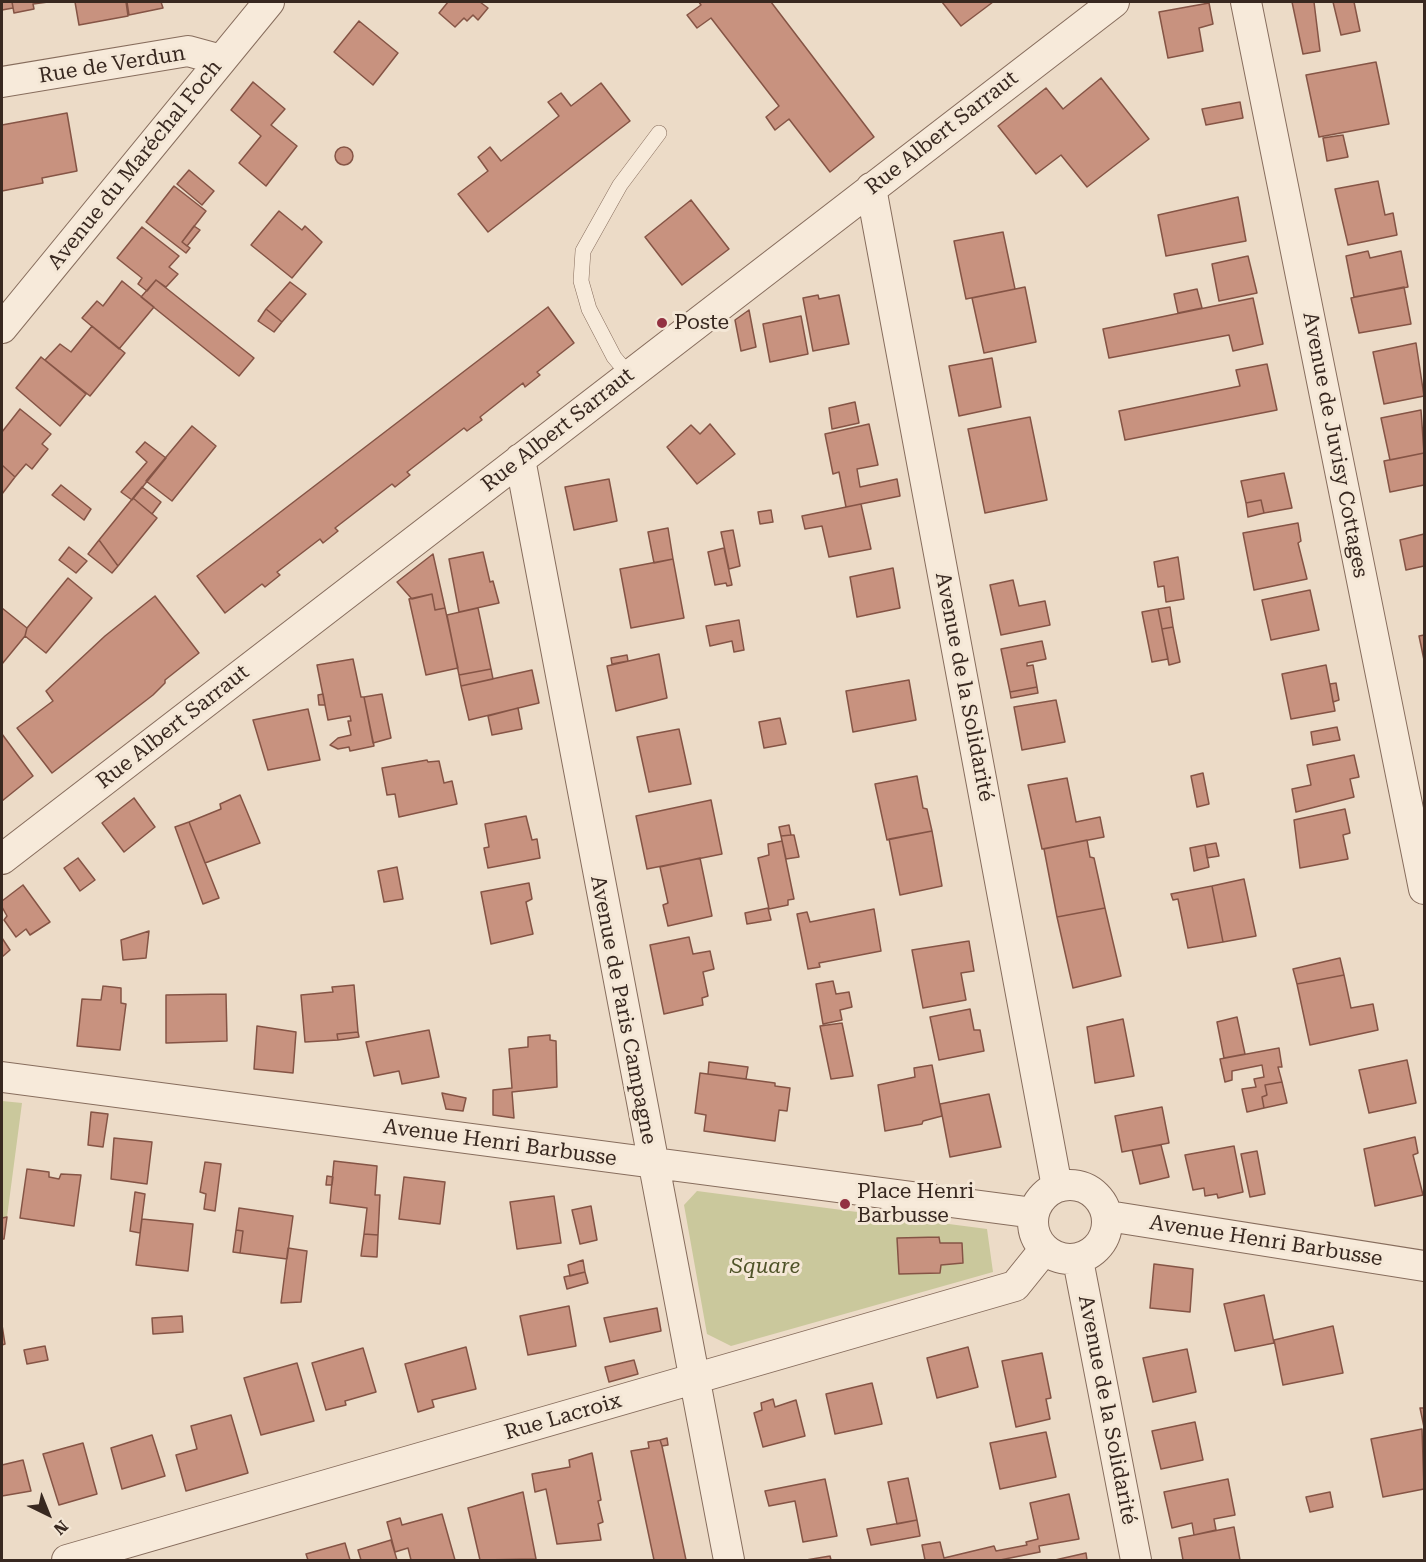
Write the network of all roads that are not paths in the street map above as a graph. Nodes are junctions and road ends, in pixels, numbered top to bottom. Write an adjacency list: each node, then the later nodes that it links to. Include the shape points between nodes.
1 (269, 2): 4 (street, Avenue du Maréchal Foch)
2 (1114, 2): 7 (street, Rue Albert Sarraut)
3 (1246, 2): 12 (street, Avenue de Juvisy Cottages)
4 (221, 60): 5 (street, Rue de Verdun, via 188,51); 8 (street, Avenue du Maréchal Foch)
5 (2, 82)
6 (659, 133): 9 (lane, via 620,185 583,251 581,281 589,309 614,357)
7 (871, 188): 9 (street, Rue Albert Sarraut); 15 (street, Avenue de la Solidarité)
8 (2, 328)
9 (629, 375): 10 (street, Rue Albert Sarraut)
10 (520, 459): 11 (street, Rue Albert Sarraut); 14 (street, Avenue de Paris Campagne)
11 (2, 859)
12 (1425, 889)
13 (2, 1077): 14 (street, Avenue Henri Barbusse)
14 (652, 1163): 16 (street, Avenue Henri Barbusse); 21 (street, Avenue de Paris Campagne)
15 (1057, 1186): 16 (street, via 1042,1197); 17 (street, via 1073,1184 1089,1190 1101,1201)
16 (1034, 1213): 18 (street, via 1034,1233)
17 (1108, 1216): 19 (street, via 1106,1235 1095,1251); 20 (street, Avenue Henri Barbusse)
18 (1044, 1250): 19 (street, via 1060,1259); 21 (street, Rue Lacroix, via 1016,1286)
19 (1078, 1260): 24 (street, Avenue de la Solidarité)
20 (1425, 1266)
21 (694, 1379): 22 (street, Rue Lacroix); 23 (street, Avenue de Paris Campagne)
22 (67, 1560)
23 (729, 1560)
24 (1136, 1560)

